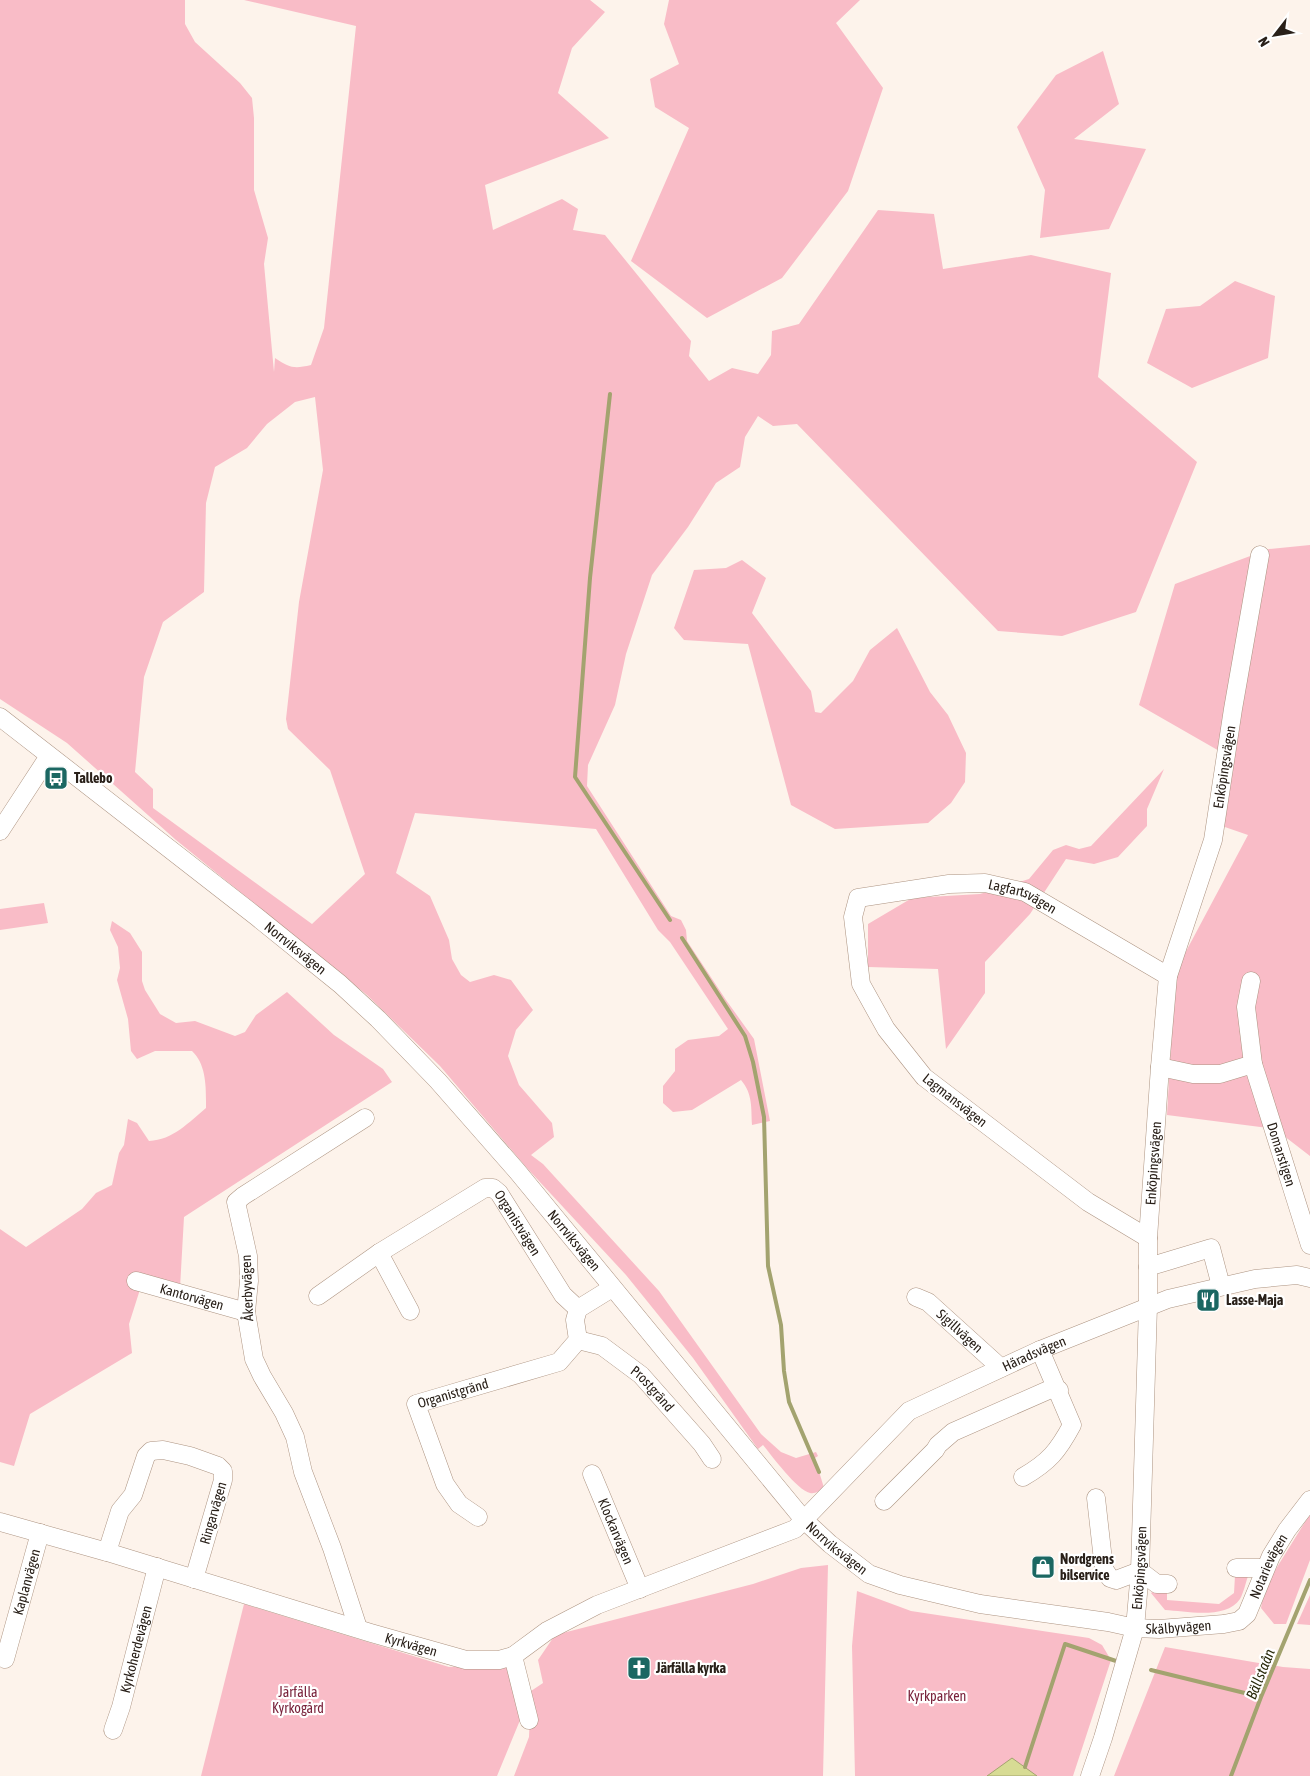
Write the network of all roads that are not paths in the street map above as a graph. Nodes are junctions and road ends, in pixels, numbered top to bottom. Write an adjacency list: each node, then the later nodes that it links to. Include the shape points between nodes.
1 (1260, 555): 6 (street, Enköpingsvägen, via 1213,840)
2 (0, 717): 3 (street, Norrviksvägen)
3 (49, 756): 4 (street); 18 (street, Norrviksvägen, via 257,917 378,1019 511,1164)
4 (0, 831)
5 (858, 898): 6 (street, Lagfartsvägen, via 949,884 985,883 1025,892); 11 (street, Lagmansvägen, via 853,918 861,984 886,1029 924,1077 1088,1202)
6 (1168, 976): 9 (street, Enköpingsvägen)
7 (1251, 981): 8 (street, Domarstigen, via 1246,1006)
8 (1252, 1064): 9 (street, via 1220,1074 1194,1074); 12 (street, Domarstigen)
9 (1160, 1067): 11 (street, Enköpingsvägen)
10 (365, 1118): 24 (street, Åkerbyvägen, via 236,1202 248,1256)
11 (1148, 1238): 14 (street, Enköpingsvägen)
12 (1310, 1245)
13 (379, 1253): 19 (street, Organistvägen); 22 (street, Organistvägen, via 475,1193 493,1188 563,1294); 23 (street)
14 (1148, 1267): 17 (street, via 1211,1248); 21 (street, Enköpingsvägen)
15 (1310, 1278): 17 (street, Häradsvägen, via 1297,1275)
16 (136, 1281): 24 (street, Kantorvägen)
17 (1221, 1286): 21 (street, Häradsvägen)
18 (612, 1288): 22 (street); 36 (street, Norrviksvägen)
19 (318, 1296)
20 (916, 1297): 27 (street, Sigillvägen, via 928,1302)
21 (1148, 1306): 26 (street, Häradsvägen); 43 (street, Enköpingsvägen)
22 (578, 1309): 25 (street, via 574,1320)
23 (410, 1311)
24 (246, 1312): 48 (street, Åkerbyvägen, via 254,1359 292,1431 303,1472)
25 (578, 1340): 29 (street, Prostgränd, via 602,1346 641,1375); 35 (street, Organistgränd, via 559,1362 416,1404 445,1484 459,1504)
26 (1040, 1350): 27 (street, Häradsvägen); 28 (street)
27 (1001, 1368): 36 (street, Häradsvägen, via 909,1411)
28 (1059, 1390): 31 (street, via 1072,1425 1061,1446 1042,1466); 34 (street, via 1053,1388 953,1432)
29 (712, 1459)
30 (592, 1474): 46 (street, Klockarvägen)
31 (1023, 1477)
32 (1096, 1498): 43 (street, via 1104,1569 1110,1578 1116,1580)
33 (1310, 1500): 42 (street, Notarievägen, via 1287,1530)
34 (884, 1501)
35 (478, 1517)
36 (804, 1520): 46 (street, Kyrkvägen, via 795,1530); 49 (street, Norrviksvägen, via 869,1574 900,1585 980,1604)
37 (0, 1522): 38 (street, Kyrkvägen)
38 (40, 1533): 39 (street, Kyrkvägen); 51 (street, Kaplanvägen)
39 (107, 1552): 40 (street, Kyrkvägen); 44 (street, Ringarvägen, via 120,1511 132,1495 146,1456 151,1451 163,1450 190,1456 218,1466 223,1472)
40 (157, 1567): 44 (street, Kyrkvägen); 53 (street, Kyrkoherdevägen, via 122,1708)
41 (1236, 1568): 42 (street)
42 (1265, 1568): 47 (street, Notarievägen, via 1247,1614 1239,1621)
43 (1140, 1571): 45 (street, via 1157,1584); 49 (street, Enköpingsvägen)
44 (194, 1579): 48 (street, Kyrkvägen)
45 (1168, 1584)
46 (640, 1589): 50 (street, Kyrkvägen, via 570,1618)
47 (1224, 1624): 49 (street, Skälbyvägen)
48 (358, 1628): 50 (street, Kyrkvägen, via 466,1660 486,1661)
49 (1135, 1628): 54 (street, Enköpingsvägen)
50 (513, 1656): 52 (street)
51 (5, 1659)
52 (529, 1720)
53 (113, 1730)
54 (1090, 1776)

